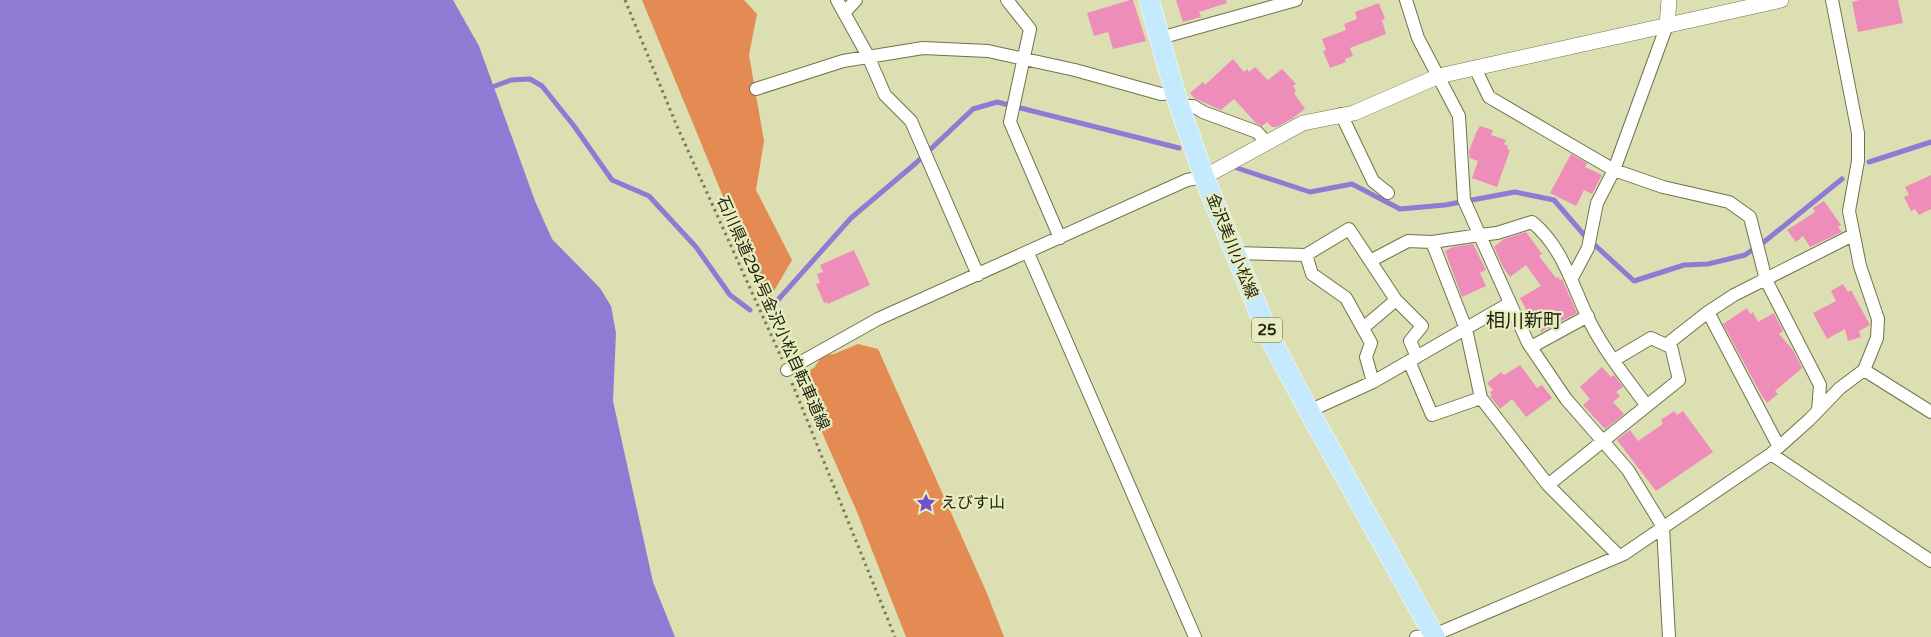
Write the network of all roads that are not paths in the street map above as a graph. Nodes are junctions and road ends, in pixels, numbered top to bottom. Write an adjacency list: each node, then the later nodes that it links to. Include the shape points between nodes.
1 (837, 0): 10 (street)
2 (856, 0): 10 (street)
3 (1007, 0): 14 (street, via 1030,29)
4 (1149, 0): 12 (main road, 金沢美川小松線 / 25)
5 (1296, 0): 12 (street)
6 (1406, 0): 16 (street, via 1418,38)
7 (1669, 0): 11 (street)
8 (1780, 0): 11 (street)
9 (1832, 0): 25 (street, via 1858,132 1858,160 1849,211)
10 (844, 14): 13 (street)
11 (1667, 25): 15 (street); 21 (street)
12 (1160, 38): 18 (main road, 金沢美川小松線 / 25)
13 (868, 56): 14 (street, via 923,48 988,51); 17 (street, via 844,60); 32 (street, via 885,95 910,122)
14 (1024, 59): 18 (street); 26 (street, via 1010,122)
15 (1475, 68): 16 (street); 21 (street, via 1489,97)
16 (1439, 76): 19 (street, via 1354,113); 24 (street, via 1459,116 1464,200)
17 (756, 89)
18 (1178, 99): 20 (street, via 1257,132); 22 (main road, 金沢美川小松線 / 25)
19 (1341, 114): 20 (street, via 1303,123); 23 (street, via 1373,181)
20 (1267, 143): 22 (street)
21 (1614, 170): 33 (street, via 1597,203 1588,248); 34 (street, via 1663,188 1729,202 1750,216)
22 (1204, 177): 26 (street, via 1188,180); 29 (main road, 金沢美川小松線 / 25)
23 (1388, 193)
24 (1480, 235): 27 (street); 33 (street, via 1532,222 1541,229); 36 (street)
25 (1853, 235): 34 (street); 46 (street, via 1878,319 1877,338)
26 (1060, 238): 28 (street)
27 (1432, 242): 31 (street, via 1408,241); 40 (street)
28 (1028, 253): 32 (street); 60 (street)
29 (1234, 253): 30 (street); 50 (main road, 金沢美川小松線 / 25, via 1270,338)
30 (1306, 254): 31 (street, via 1349,229); 39 (street, via 1312,274 1346,298)
31 (1370, 261): 35 (street)
32 (978, 274): 45 (street, via 878,319)
33 (1572, 278): 38 (street)
34 (1766, 280): 37 (street); 51 (street, via 1820,385)
35 (1396, 300): 39 (street); 43 (street, via 1422,326 1410,341)
36 (1510, 303): 40 (street); 42 (street)
37 (1708, 312): 41 (street); 54 (street)
38 (1588, 316): 42 (street); 44 (street)
39 (1363, 328): 47 (street, via 1371,343 1366,357)
40 (1466, 329): 43 (street); 48 (street)
41 (1670, 342): 44 (street, via 1666,345 1650,338); 49 (street, via 1679,380)
42 (1531, 347): 53 (street, via 1566,399)
43 (1413, 359): 47 (street); 48 (street, via 1432,415)
44 (1614, 360): 49 (street)
45 (787, 370)
46 (1864, 370): 51 (street, via 1840,388); 52 (street)
47 (1373, 382): 50 (street)
48 (1481, 398): 55 (street)
49 (1647, 406): 53 (street)
50 (1309, 411): 59 (main road, 金沢美川小松線 / 25)
51 (1818, 411): 54 (street)
52 (1931, 412)
53 (1602, 442): 55 (street); 56 (street, via 1628,470)
54 (1775, 451): 56 (street); 58 (street)
55 (1548, 485): 57 (street)
56 (1663, 527): 57 (street); 61 (street)
57 (1619, 556): 59 (street)
58 (1931, 561)
59 (1428, 636)
60 (1195, 637)
61 (1669, 637)

